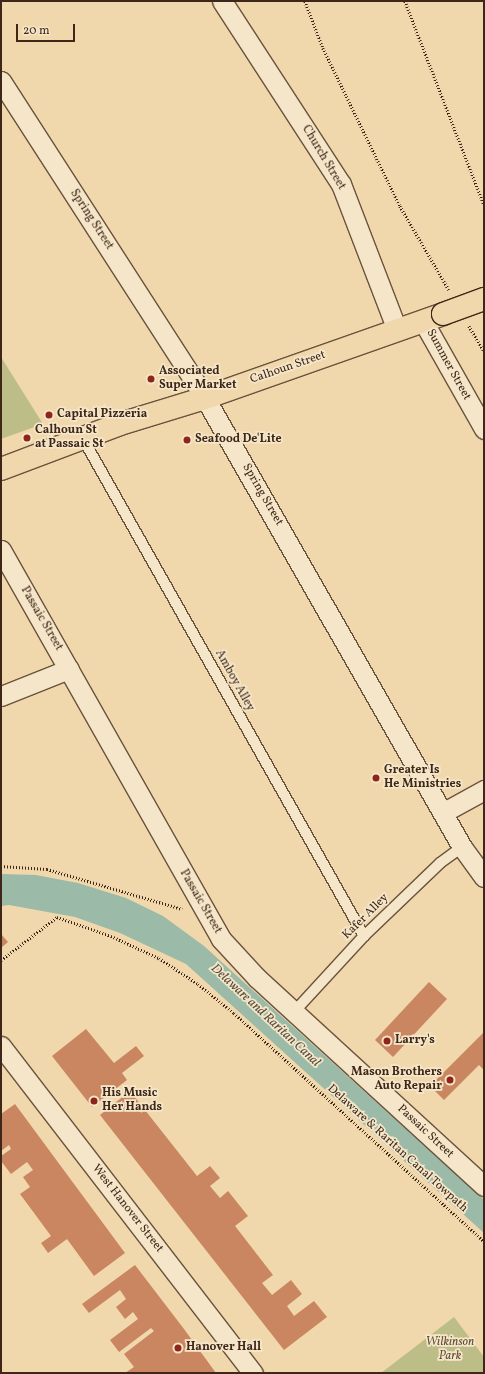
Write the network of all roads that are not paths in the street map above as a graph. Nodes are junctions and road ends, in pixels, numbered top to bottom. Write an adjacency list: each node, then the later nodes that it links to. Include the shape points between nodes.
1 (222, 1): 5 (street, Church Street, via 341,184)
2 (1, 81): 6 (street, Spring Street)
3 (484, 299): 4 (main road, Calhoun Street, bridge)
4 (433, 318): 5 (main road, Calhoun Street); 7 (street, Summer Street)
5 (397, 330): 6 (main road, Calhoun Street)
6 (205, 398): 8 (main road, Calhoun Street); 14 (street, Spring Street)
7 (484, 429)
8 (82, 437): 9 (main road, Calhoun Street); 17 (lane, Amboy Alley)
9 (1, 469)
10 (1, 550): 11 (street, Passaic Street)
11 (69, 669): 12 (street); 18 (street, Passaic Street, via 221,938 235,956)
12 (1, 696)
13 (484, 790): 14 (street)
14 (444, 812): 15 (street, Spring Street)
15 (462, 847): 16 (street, Spring Street); 17 (lane, Kafer Alley, via 440,862)
16 (484, 877)
17 (364, 936): 18 (lane, Kafer Alley)
18 (294, 1012): 20 (street, Passaic Street)
19 (1, 1046): 21 (street, West Hanover Street)
20 (483, 1184)
21 (252, 1372)

